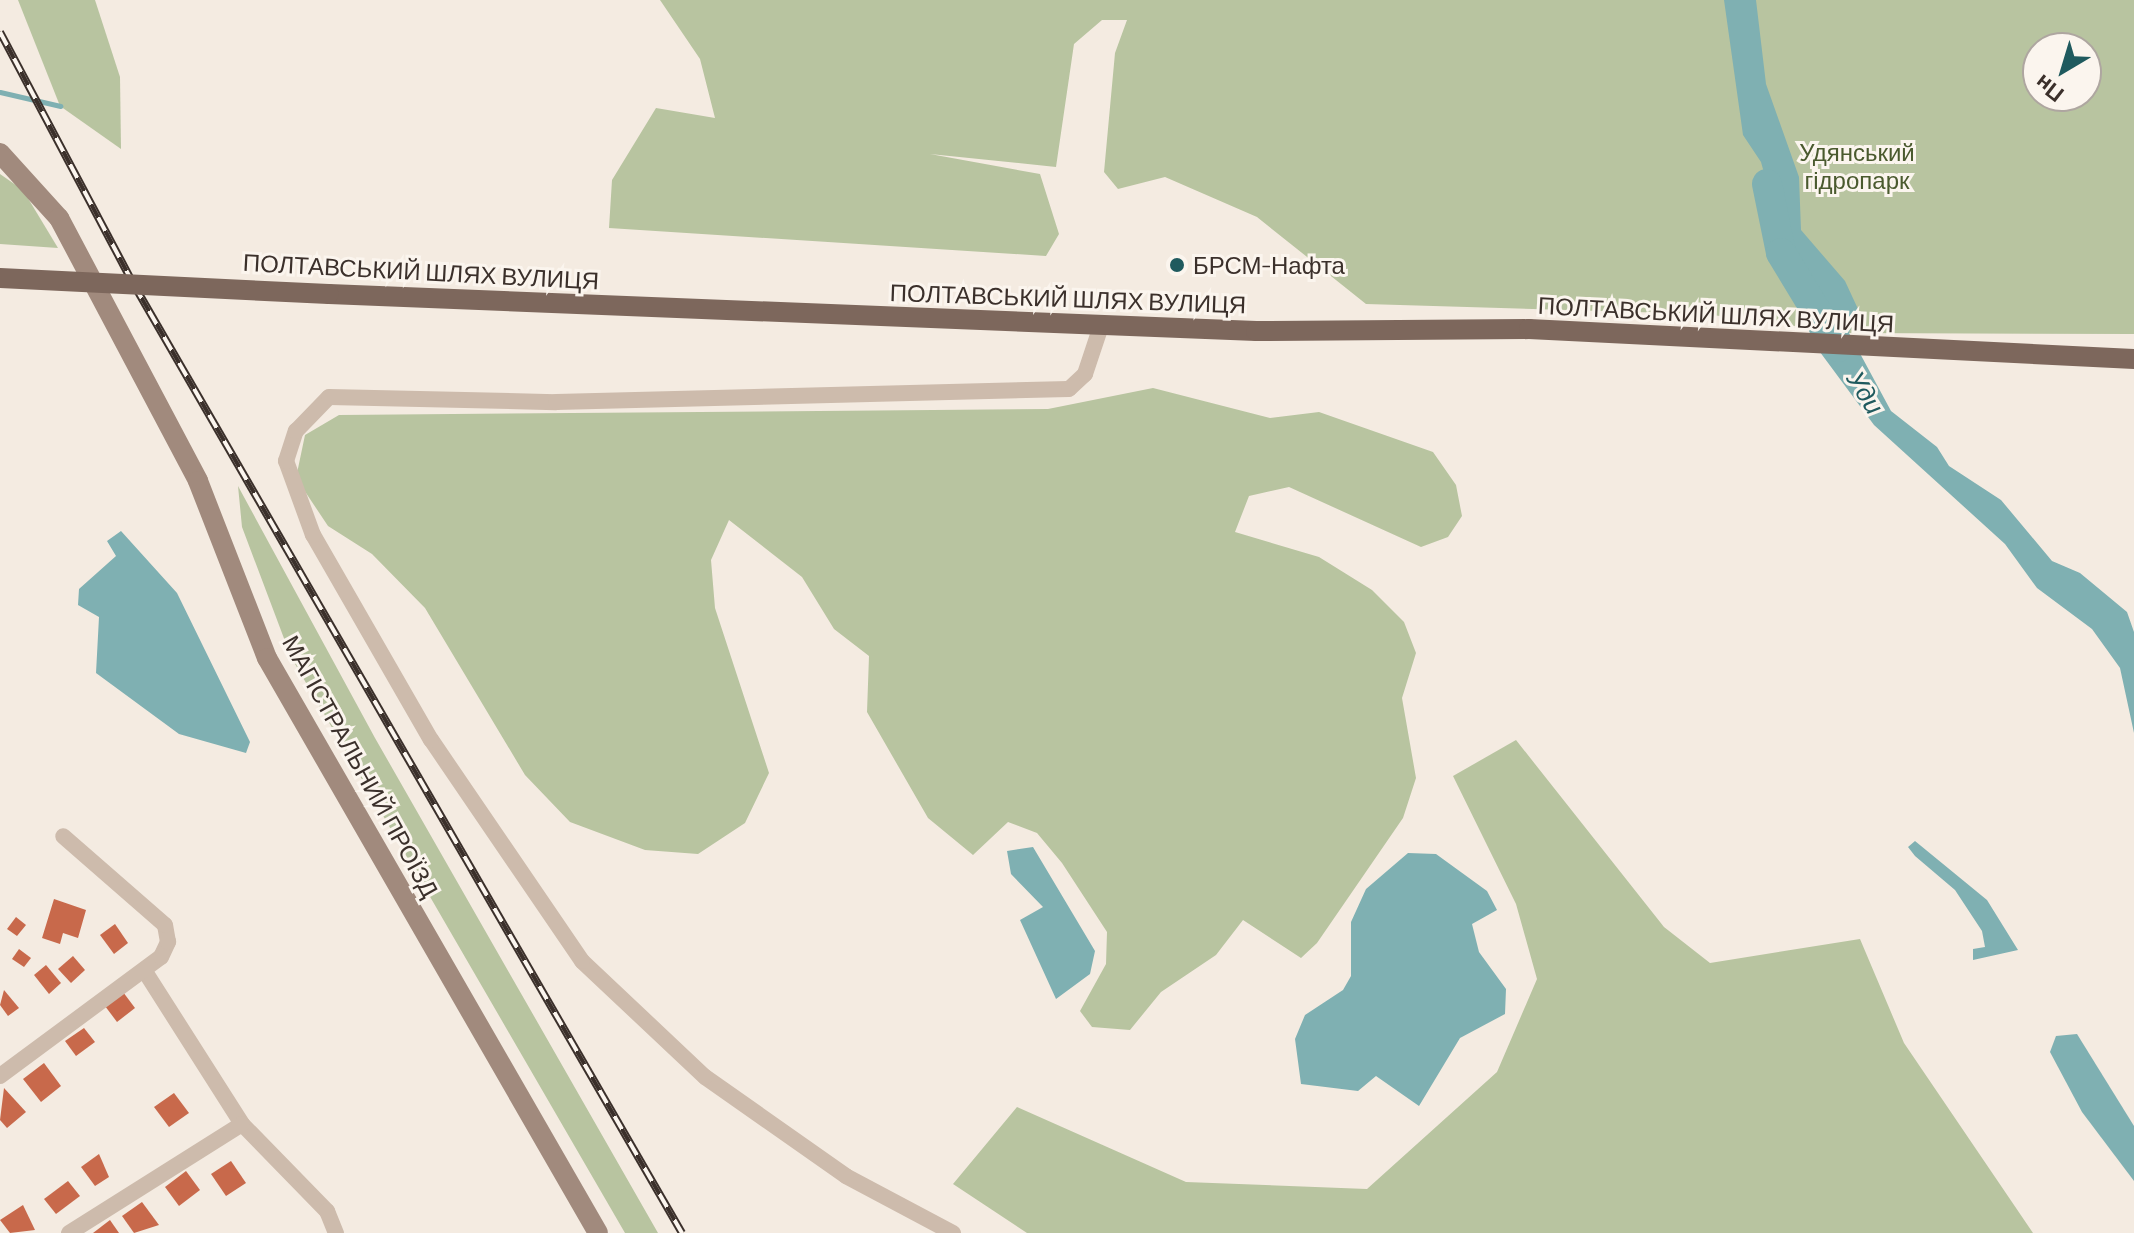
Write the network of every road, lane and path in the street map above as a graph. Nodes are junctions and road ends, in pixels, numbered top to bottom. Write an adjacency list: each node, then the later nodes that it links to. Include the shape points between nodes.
1 (0, 153): 11 (main road, МАГІСТРАЛЬНИЙ ПРОЇЗД, via 59,218 198,481 267,658)
2 (0, 278): 3 (main road, ПОЛТАВСЬКИЙ ШЛЯХ ВУЛИЦЯ, bridge)
3 (1101, 326): 4 (main road, ПОЛТАВСЬКИЙ ШЛЯХ ВУЛИЦЯ, via 1529,329); 12 (street, via 1085,374 1069,389 556,402 329,397 296,431 286,461 313,535 431,740 582,961 705,1077 846,1176)
4 (2134, 359)
5 (63, 836): 6 (street, via 165,925 161,957)
6 (144, 970): 7 (street); 8 (street)
7 (0, 1076)
8 (242, 1124): 9 (street); 10 (street, via 327,1211)
9 (69, 1233)
10 (336, 1233)
11 (598, 1233)
12 (953, 1233)

